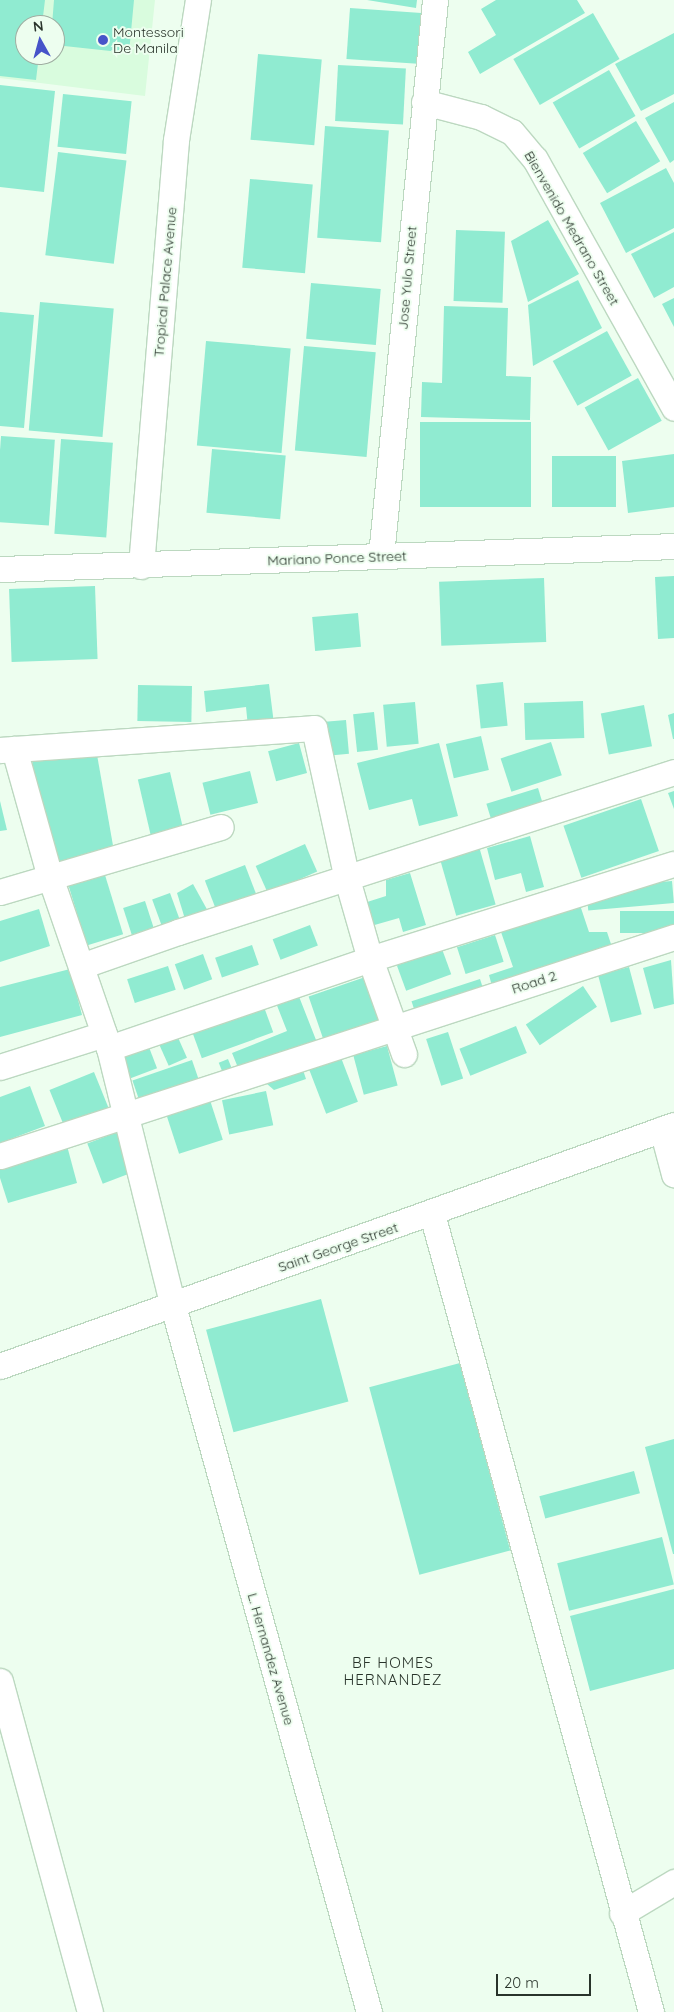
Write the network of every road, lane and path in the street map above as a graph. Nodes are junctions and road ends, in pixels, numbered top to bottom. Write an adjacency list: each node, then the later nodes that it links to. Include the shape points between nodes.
1 (198, 0): 7 (street, Tropical Palace Avenue, via 176,140)
2 (435, 0): 3 (street, Jose Yulo Street)
3 (424, 102): 4 (street, Bienvenido Medrano Street, via 481,117 512,132 535,159); 6 (street, Jose Yulo Street)
4 (674, 408)
5 (674, 546): 6 (street, Mariano Ponce Street)
6 (381, 556): 7 (street, Mariano Ponce Street)
7 (141, 566): 8 (street, Mariano Ponce Street)
8 (0, 570)
9 (7, 750): 13 (street, L. Hernandez Avenue); 14 (street, via 314,728)
10 (674, 772): 14 (street)
11 (222, 827): 13 (street)
12 (674, 864): 17 (street)
13 (50, 877): 15 (street); 18 (street, L. Hernandez Avenue)
14 (347, 879): 17 (street); 18 (street)
15 (0, 892)
16 (674, 937): 19 (street, Road 2)
17 (370, 959): 19 (street); 20 (street)
18 (81, 966): 20 (street, L. Hernandez Avenue)
19 (394, 1027): 21 (street); 23 (street, Road 2)
20 (106, 1041): 22 (street); 23 (street, L. Hernandez Avenue)
21 (404, 1054)
22 (0, 1067)
23 (125, 1117): 25 (street, Road 2); 28 (street, L. Hernandez Avenue)
24 (668, 1127): 26 (street); 27 (street, Saint George Street)
25 (0, 1156)
26 (674, 1174)
27 (432, 1214): 28 (street, Saint George Street); 32 (street)
28 (173, 1306): 29 (street, Saint George Street); 34 (street, L. Hernandez Avenue)
29 (0, 1366)
30 (0, 1681): 33 (street)
31 (674, 1882): 32 (street)
32 (622, 1912): 35 (street)
33 (90, 2012)
34 (369, 2012)
35 (651, 2012)

